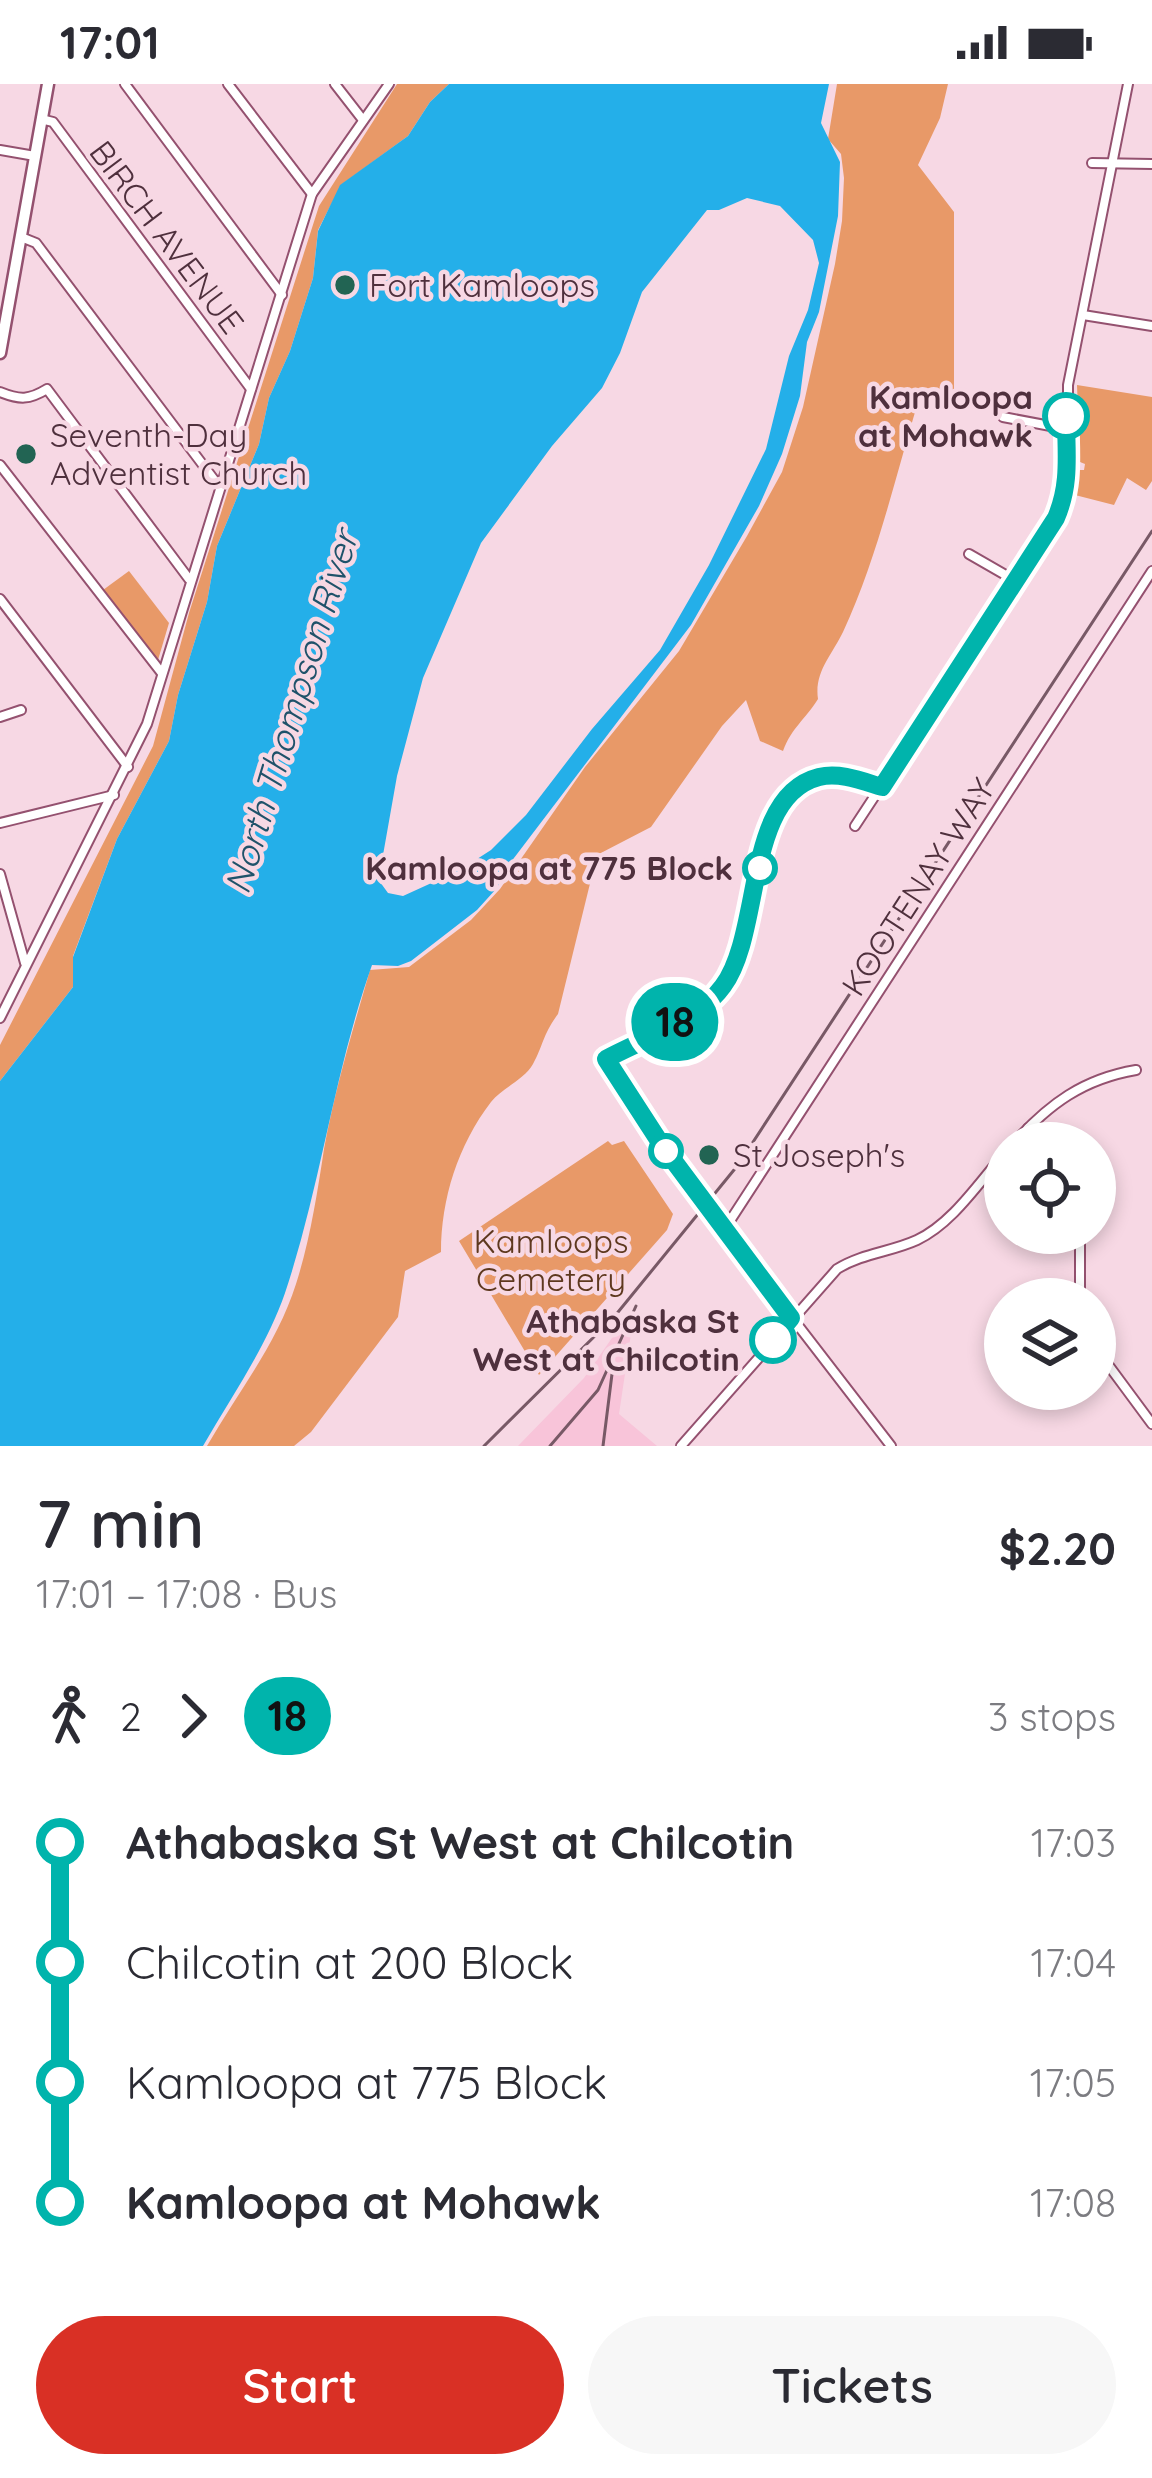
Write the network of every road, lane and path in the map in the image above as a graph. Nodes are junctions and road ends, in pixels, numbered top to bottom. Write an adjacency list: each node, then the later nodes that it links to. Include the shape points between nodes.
1 (48, 84): 7 (main road)
2 (125, 84): 16 (street)
3 (228, 84): 14 (street)
4 (335, 84): 8 (street)
5 (389, 84): 8 (street)
6 (1128, 84): 13 (street)
7 (41, 118): 10 (main road); 20 (street, BIRCH AVENUE, via 52,122)
8 (363, 120): 14 (street)
9 (0, 149): 10 (street)
10 (35, 156): 15 (main road)
11 (1092, 164): 13 (street)
12 (1152, 164): 13 (street)
13 (1112, 165): 17 (street)
14 (312, 194): 16 (street)
15 (21, 237): 19 (main road); 25 (street, via 36,243)
16 (282, 296): 20 (street)
17 (1083, 315): 18 (street); 23 (street)
18 (1152, 326)
19 (0, 353)
20 (251, 389): 25 (street)
21 (0, 392): 28 (street, via 18,400 47,389)
22 (1003, 417): 23 (street)
23 (1066, 429): 29 (street, via 1064,497)
24 (0, 465): 31 (street)
25 (219, 486): 28 (street)
26 (969, 554): 29 (street)
27 (1152, 571): 45 (street, KOOTENAY WAY)
28 (190, 580): 31 (street)
29 (1016, 581): 35 (street)
30 (0, 599): 34 (street)
31 (161, 673): 34 (street)
32 (21, 710): 33 (street)
33 (0, 717)
34 (128, 767): 36 (street)
35 (882, 787): 38 (street); 45 (street, via 845,776 796,787 769,830 737,962 723,987 704,1006 606,1059)
36 (114, 795): 37 (street); 40 (street)
37 (0, 823)
38 (856, 826)
39 (0, 874): 40 (street)
40 (25, 964): 41 (street)
41 (0, 1018)
42 (1136, 1070): 43 (street, via 1066,1095)
43 (1033, 1122)
44 (984, 1176): 46 (street, via 937,1228 837,1269)
45 (724, 1229): 46 (street)
46 (791, 1318): 49 (street); 50 (street)
47 (1116, 1375): 48 (street)
48 (1152, 1424)
49 (681, 1446)
50 (891, 1446)

